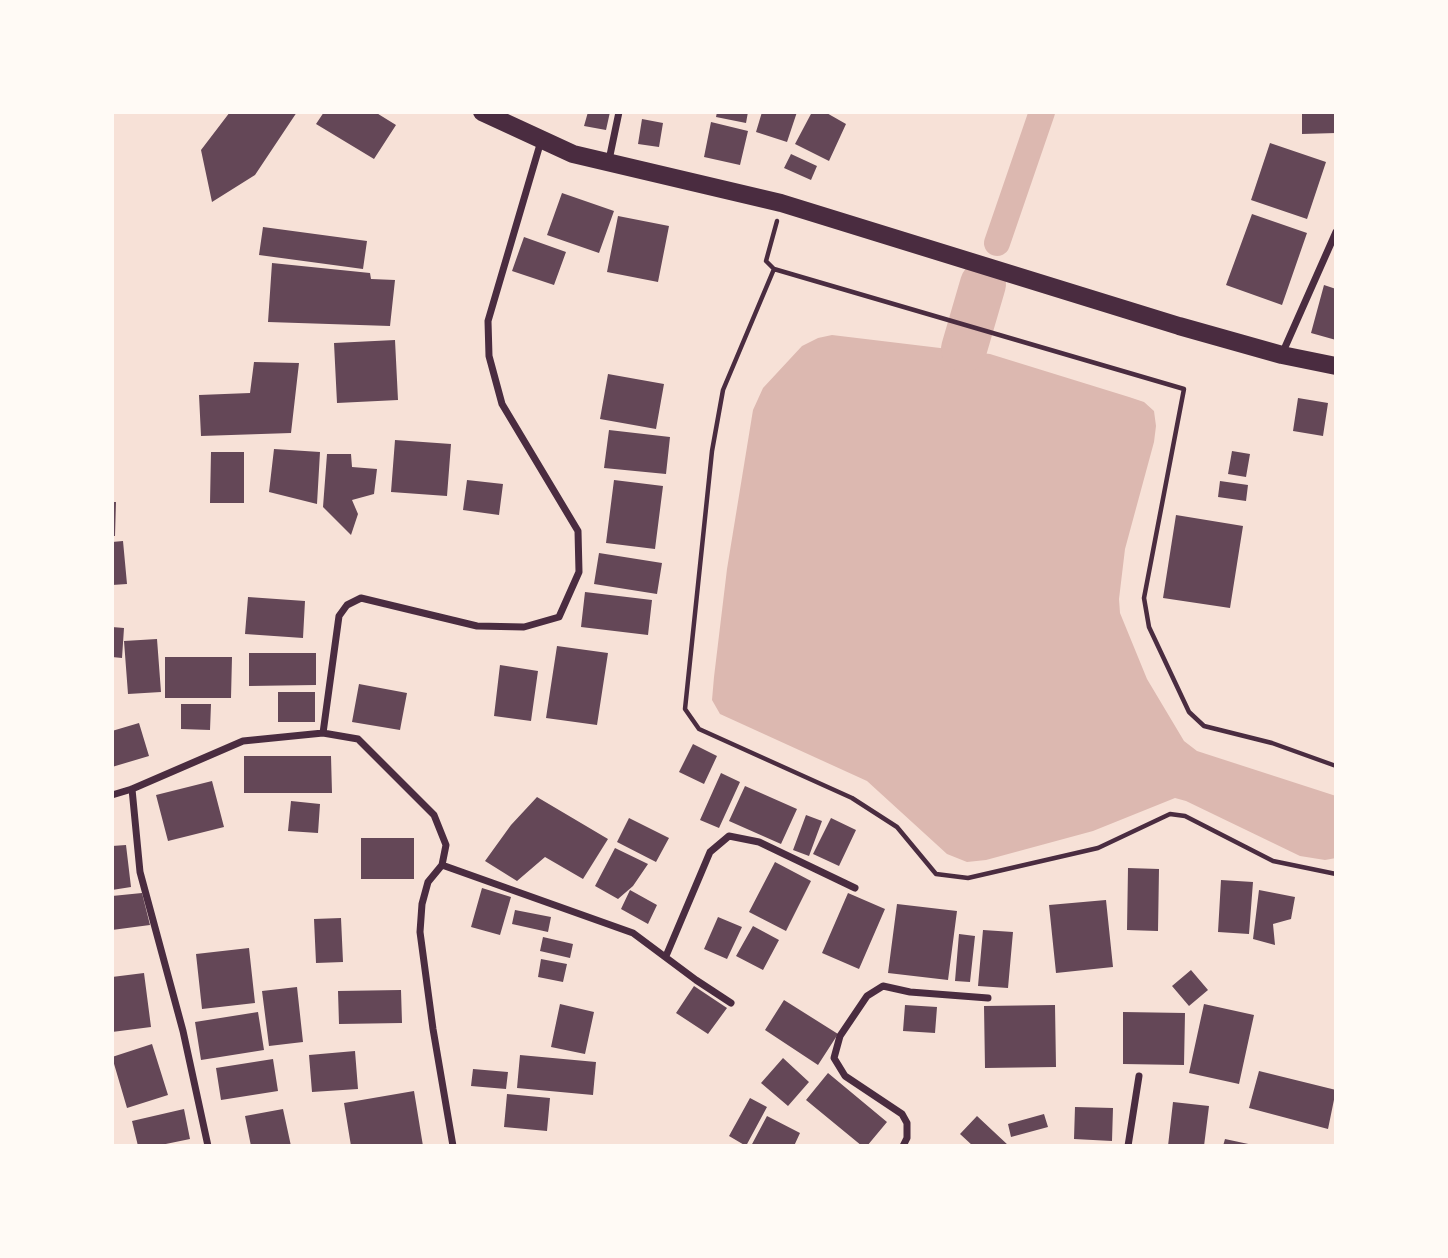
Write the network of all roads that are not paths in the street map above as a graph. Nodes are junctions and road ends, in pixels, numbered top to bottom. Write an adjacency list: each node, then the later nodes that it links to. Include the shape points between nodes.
1 (482, 112): 3 (main road)
2 (619, 112): 4 (street)
3 (541, 141): 4 (main road); 8 (street, via 488,321 489,355 502,404 578,531 579,572 559,617 524,627 477,626 360,598 347,605 339,616)
4 (608, 164): 6 (main road, via 781,203)
5 (1336, 232): 6 (street)
6 (1282, 355): 7 (main road)
7 (1336, 366)
8 (323, 733): 9 (street, via 243,741); 11 (street, via 358,739 434,815 446,845)
9 (132, 789): 10 (street); 17 (street, via 140,873 183,1031)
10 (112, 794)
11 (442, 865): 13 (street, via 633,933); 18 (street, via 428,882 420,932)
12 (855, 888): 13 (street, via 758,842 729,836 710,852)
13 (666, 956): 15 (street)
14 (988, 998): 19 (street, via 883,986 867,996 840,1037 834,1058 845,1076 902,1114 907,1123)
15 (732, 1003)
16 (1139, 1076): 20 (street)
17 (208, 1146)
18 (453, 1146)
19 (903, 1146)
20 (1128, 1146)

